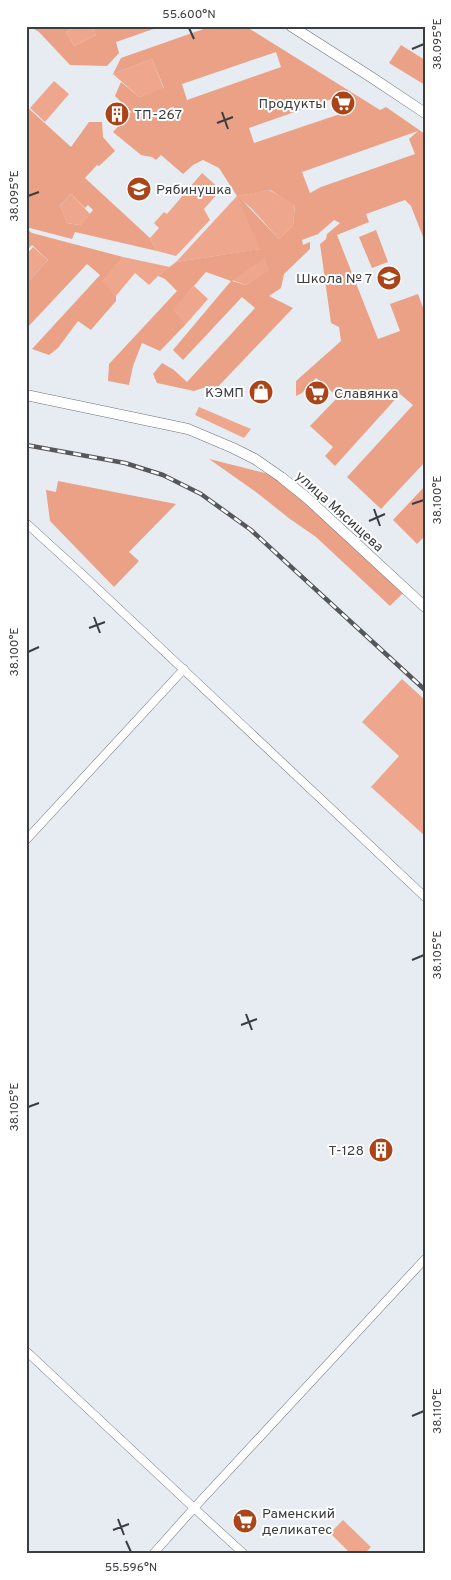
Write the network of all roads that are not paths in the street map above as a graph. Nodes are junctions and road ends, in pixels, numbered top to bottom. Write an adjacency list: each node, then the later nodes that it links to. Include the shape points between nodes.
1 (291, 26): 2 (main road)
2 (425, 113)
3 (26, 395): 5 (main road, улица Мясищева, via 188,429 233,448 274,472 308,498)
4 (26, 523): 6 (street)
5 (425, 607)
6 (184, 670): 7 (street); 8 (street)
7 (26, 840)
8 (425, 897)
9 (425, 1259): 11 (street)
10 (26, 1350): 11 (street)
11 (194, 1508): 12 (street); 13 (street)
12 (154, 1554)
13 (244, 1554)

